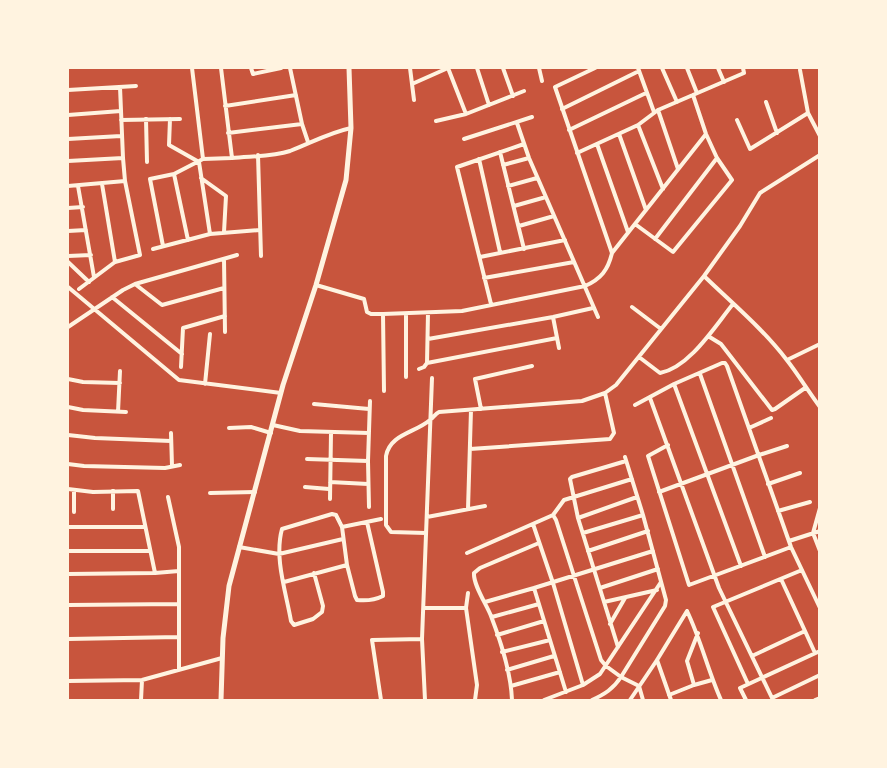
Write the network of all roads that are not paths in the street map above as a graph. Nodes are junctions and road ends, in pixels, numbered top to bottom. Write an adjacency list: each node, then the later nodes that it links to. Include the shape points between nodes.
1 (192, 68): 72 (street)
2 (221, 68): 33 (street)
3 (251, 68): 4 (street, via 254,74)
4 (281, 68)
5 (290, 68): 28 (street)
6 (349, 68): 51 (main road)
7 (410, 68): 21 (street)
8 (448, 68): 21 (street); 38 (street)
9 (477, 68): 34 (street)
10 (503, 68): 29 (street)
11 (539, 68): 19 (street)
12 (595, 68): 35 (street, via 555,86)
13 (662, 68): 31 (street)
14 (687, 68): 27 (street)
15 (718, 68): 20 (street)
16 (743, 68): 20 (street, via 744,73)
17 (638, 69): 26 (street); 35 (street)
18 (800, 70): 39 (street)
19 (542, 81)
20 (724, 82): 27 (street)
21 (412, 84): 30 (street)
22 (136, 86): 23 (street)
23 (120, 87): 24 (street); 36 (street)
24 (68, 90)
25 (524, 91): 29 (street)
26 (646, 93): 37 (street); 52 (street)
27 (695, 94): 31 (street); 56 (street)
28 (296, 95): 33 (street); 49 (street)
29 (513, 96): 34 (street)
30 (414, 100)
31 (676, 102): 37 (street)
32 (766, 102): 53 (street)
33 (225, 106): 54 (street)
34 (489, 106): 38 (street)
35 (562, 109): 52 (street)
36 (121, 111): 40 (street); 45 (street)
37 (656, 111): 50 (street); 78 (street)
38 (466, 114): 47 (street)
39 (808, 114): 53 (street); 58 (street)
40 (68, 115)
41 (532, 117): 48 (street)
42 (146, 119): 43 (street); 45 (street); 75 (street)
43 (170, 119): 44 (street); 76 (street, via 170,145)
44 (180, 119)
45 (121, 120): 57 (street)
46 (737, 120): 53 (street, via 750,149)
47 (436, 121)
48 (517, 123): 60 (street); 62 (street)
49 (302, 124): 54 (street); 61 (street)
50 (638, 125): 55 (street); 87 (street)
51 (351, 128): 61 (street); 124 (main road, via 346,180)
52 (569, 130): 65 (street)
53 (777, 132)
54 (228, 133): 69 (street)
55 (619, 134): 63 (street); 92 (street)
56 (706, 134): 71 (street); 78 (street)
57 (122, 136): 59 (street); 68 (street)
58 (820, 136)
59 (68, 138)
60 (464, 139)
61 (308, 142): 66 (street, via 284,152)
62 (524, 144): 64 (street); 70 (street)
63 (597, 144): 65 (street); 100 (street)
64 (500, 152): 73 (street); 77 (street)
65 (577, 153): 109 (street)
66 (258, 155): 69 (street); 97 (street)
67 (820, 155): 119 (street, via 760,193)
68 (122, 158): 74 (street); 82 (street)
69 (232, 158): 72 (street)
70 (529, 158): 77 (street); 81 (street)
71 (717, 158): 102 (street); 102 (street, via 732,180 673,252)
72 (204, 159): 76 (street)
73 (479, 159): 108 (street); 114 (street, via 457,167)
74 (68, 161)
75 (146, 162)
76 (199, 162): 79 (street); 80 (street)
77 (503, 166): 86 (street)
78 (678, 169): 87 (street)
79 (174, 174): 103 (street); 105 (street, via 150,179)
80 (201, 178): 99 (street, via 226,196); 101 (street)
81 (537, 178): 86 (street); 88 (street)
82 (125, 182): 83 (street); 117 (street, via 140,255)
83 (102, 184): 85 (street); 117 (street)
84 (68, 186): 85 (street)
85 (78, 186): 90 (street)
86 (508, 186): 89 (street)
87 (663, 189): 92 (street)
88 (546, 197): 89 (street); 93 (street)
89 (514, 206): 95 (street)
90 (83, 207): 91 (street); 96 (street)
91 (68, 208)
92 (646, 210): 94 (street)
93 (554, 216): 95 (street); 104 (street)
94 (635, 224): 100 (street); 102 (street)
95 (519, 226): 106 (street)
96 (86, 230): 98 (street); 110 (street)
97 (260, 230): 99 (street); 113 (street)
98 (68, 231)
99 (224, 232): 101 (street)
100 (628, 232): 109 (street)
101 (210, 234): 103 (street)
102 (655, 239)
103 (188, 240): 105 (street)
104 (565, 240): 106 (street); 118 (street)
105 (163, 246): 107 (street)
106 (524, 248): 108 (street)
107 (153, 249)
108 (500, 252): 114 (street)
109 (612, 253): 126 (street, via 607,270)
110 (91, 255): 112 (street); 120 (street)
111 (236, 255): 115 (street)
112 (68, 256)
113 (261, 256)
114 (480, 257): 121 (street)
115 (224, 259): 123 (street); 127 (street)
116 (68, 262): 122 (street)
117 (115, 262): 120 (street)
118 (574, 262): 121 (street); 126 (street)
119 (704, 276): 132 (street); 143 (street)
120 (94, 277): 122 (street)
121 (484, 278): 131 (street)
122 (88, 282): 128 (street)
123 (135, 284): 127 (street, via 162,305); 130 (street)
124 (316, 285): 137 (street, via 364,299 366,312); 168 (main road)
125 (68, 286): 129 (street)
126 (585, 286): 131 (street); 134 (street)
127 (224, 288): 139 (street)
128 (80, 289)
129 (70, 291): 135 (street)
130 (112, 297): 135 (street); 151 (street)
131 (491, 304): 136 (street, via 462,311)
132 (733, 304): 146 (street); 153 (street)
133 (632, 307): 143 (street)
134 (593, 308): 140 (street); 141 (street)
135 (94, 310): 142 (street); 164 (street, via 179,380)
136 (428, 313): 138 (street); 148 (street)
137 (382, 314): 138 (street); 167 (street)
138 (406, 314): 160 (street)
139 (225, 316): 144 (street); 151 (street, via 182,328)
140 (553, 317): 147 (street); 148 (street)
141 (598, 317)
142 (68, 327)
143 (660, 329): 152 (street)
144 (225, 332)
145 (210, 334): 164 (street)
146 (708, 336): 152 (street, via 685,360 665,372 657,372); 166 (street, via 721,344 772,410)
147 (557, 338): 150 (street); 154 (street)
148 (428, 339): 154 (street)
149 (820, 344): 153 (street)
150 (559, 348)
151 (182, 354): 156 (street)
152 (639, 357): 169 (street, via 616,385)
153 (787, 360): 166 (street)
154 (427, 362): 157 (street)
155 (532, 366): 177 (street, via 475,379)
156 (181, 367)
157 (419, 369)
158 (120, 371): 163 (street)
159 (700, 374): 165 (street); 185 (street, via 724,363 727,366); 200 (street)
160 (406, 377)
161 (432, 378): 182 (street)
162 (68, 379): 163 (street)
163 (120, 383): 179 (street)
164 (205, 384): 168 (street)
165 (674, 384): 170 (street); 204 (street)
166 (805, 388): 175 (street)
167 (384, 391)
168 (281, 393): 183 (main road)
169 (605, 393): 177 (street, via 582,401); 194 (street, via 614,433 610,439)
170 (650, 398): 173 (street); 192 (street)
171 (370, 401): 176 (street)
172 (314, 404): 176 (street)
173 (635, 405)
174 (68, 407): 179 (street)
175 (820, 407)
176 (369, 409): 189 (street)
177 (481, 409): 178 (street)
178 (471, 410): 182 (street, via 439,412); 194 (street)
179 (118, 412): 180 (street)
180 (126, 412)
181 (771, 418): 185 (street)
182 (430, 420): 234 (street); 244 (street, via 394,441 386,456 386,525 391,532)
183 (273, 425): 186 (street); 188 (main road)
184 (230, 428): 188 (street, via 251,427)
185 (749, 428): 195 (street)
186 (331, 432): 189 (street); 197 (street)
187 (171, 433): 191 (street)
188 (271, 433): 215 (main road)
189 (369, 433): 198 (street)
190 (68, 435): 191 (street)
191 (171, 441): 202 (street)
192 (668, 446): 207 (street); 216 (street, via 648,456)
193 (787, 446): 195 (street)
194 (470, 449): 227 (street)
195 (758, 455): 200 (street); 209 (street)
196 (307, 459): 197 (street)
197 (330, 460): 198 (street); 206 (street)
198 (368, 461): 208 (street)
199 (68, 464): 202 (street)
200 (732, 464): 204 (street); 259 (street)
201 (180, 465): 202 (street)
202 (172, 466)
203 (800, 473): 209 (street)
204 (707, 474): 207 (street); 261 (street)
205 (632, 479): 219 (street); 220 (street); 220 (street, via 626,459 570,478)
206 (330, 482): 208 (street); 212 (street)
207 (682, 483): 216 (street); 269 (street)
208 (368, 484): 224 (street)
209 (768, 484): 229 (street)
210 (305, 487): 212 (street)
211 (68, 489): 213 (street)
212 (329, 489): 221 (street)
213 (74, 490): 214 (street); 230 (street)
214 (113, 491): 226 (street); 240 (street, via 138,491)
215 (255, 492): 217 (street); 250 (main road)
216 (659, 492): 269 (street, via 689,585)
217 (210, 493)
218 (168, 497): 265 (street, via 179,547)
219 (637, 497): 233 (street); 235 (street)
220 (573, 498): 232 (street, via 564,500); 235 (street)
221 (330, 499)
222 (810, 502): 229 (street)
223 (485, 506): 227 (street)
224 (369, 507)
225 (330, 508): 231 (street)
226 (113, 509)
227 (468, 509): 234 (street)
228 (819, 509): 246 (street)
229 (778, 511): 248 (street)
230 (74, 512)
231 (332, 514): 241 (street); 258 (street, via 282,529)
232 (553, 515): 238 (street); 270 (street)
233 (644, 515): 242 (street); 245 (street)
234 (427, 517): 244 (street)
235 (578, 518): 245 (street)
236 (381, 519): 237 (street)
237 (367, 522): 241 (street); 260 (street, via 384,592 382,596 357,600)
238 (533, 524): 249 (street); 257 (street)
239 (68, 527): 240 (street)
240 (145, 527): 253 (street)
241 (342, 527): 247 (street)
242 (648, 531): 254 (street); 255 (street)
243 (820, 531): 246 (street)
244 (426, 533): 286 (street)
245 (583, 533): 254 (street)
246 (813, 533): 248 (street); 256 (street)
247 (343, 539): 258 (street); 260 (street)
248 (789, 541): 251 (street)
249 (539, 543): 274 (street); 280 (street, via 474,573)
250 (240, 547): 258 (street); 305 (main road, via 229,586)
251 (791, 547): 259 (street); 264 (street)
252 (68, 550): 253 (street)
253 (150, 551): 266 (street)
254 (588, 551): 262 (street)
255 (653, 551): 262 (street); 263 (street)
256 (820, 551)
257 (467, 553)
258 (279, 554): 272 (street)
259 (765, 557): 261 (street)
260 (347, 565): 268 (street)
261 (741, 566): 269 (street)
262 (594, 569): 270 (street); 276 (street)
263 (658, 569): 273 (street); 276 (street)
264 (802, 570): 271 (street); 288 (street)
265 (179, 571): 266 (street); 283 (street)
266 (155, 573): 267 (street)
267 (68, 574)
268 (314, 574): 272 (street); 272 (street, via 322,612 313,619 294,625)
269 (714, 575): 282 (street)
270 (573, 576): 274 (street); 307 (street, via 601,660)
271 (781, 579): 282 (street); 292 (street)
272 (284, 582)
273 (661, 582): 277 (street); 312 (street, via 665,606)
274 (553, 583): 275 (street); 319 (street)
275 (534, 588): 280 (street); 284 (street)
276 (600, 588): 281 (street)
277 (657, 590): 279 (street); 299 (street)
278 (468, 593): 287 (street)
279 (625, 597): 281 (street); 291 (street)
280 (486, 602): 289 (street)
281 (604, 602): 291 (street)
282 (726, 602): 304 (street); 318 (street, via 713,607)
283 (179, 604): 285 (street); 295 (street)
284 (539, 604): 289 (street); 290 (street)
285 (68, 605)
286 (424, 608): 287 (street); 296 (street)
287 (466, 608): 330 (street, via 477,685)
288 (820, 608)
289 (492, 617): 294 (street)
290 (544, 621): 294 (street); 298 (street)
291 (610, 624): 299 (street)
292 (804, 631): 302 (street); 304 (street)
293 (698, 633): 306 (street, via 687,610); 315 (street); 317 (street, via 687,662)
294 (497, 635): 301 (street)
295 (179, 637): 297 (street); 308 (street)
296 (422, 638): 328 (street, via 372,640); 329 (street)
297 (68, 639)
298 (550, 640): 301 (street); 303 (street)
299 (618, 647): 307 (street)
300 (820, 651): 302 (street)
301 (502, 652): 309 (street)
302 (815, 653): 313 (street)
303 (554, 656): 309 (street); 310 (street)
304 (752, 656): 313 (street)
305 (222, 658): 308 (street); 327 (main road)
306 (658, 660): 321 (street); 323 (street)
307 (606, 666): 312 (street); 319 (street, via 596,678)
308 (179, 670): 314 (street)
309 (507, 670): 320 (street)
310 (560, 672): 320 (street); 322 (street)
311 (820, 675): 325 (street)
312 (621, 677): 321 (street); 333 (street, via 607,693)
313 (762, 678): 318 (street); 325 (street)
314 (142, 680): 316 (street); 326 (street)
315 (712, 680): 317 (street); 337 (street)
316 (68, 681)
317 (694, 684): 323 (street)
318 (748, 684): 338 (street, via 740,688)
319 (583, 685): 322 (street)
320 (511, 686): 331 (street)
321 (639, 686): 334 (street); 335 (street)
322 (566, 692): 332 (street)
323 (669, 695): 336 (street)
324 (820, 698): 339 (street)
325 (772, 699)
326 (141, 700)
327 (221, 700)
328 (381, 700)
329 (425, 700)
330 (475, 700)
331 (512, 700)
332 (544, 700)
333 (592, 700)
334 (630, 700)
335 (643, 700)
336 (671, 700)
337 (720, 700)
338 (746, 700)
339 (816, 700)

